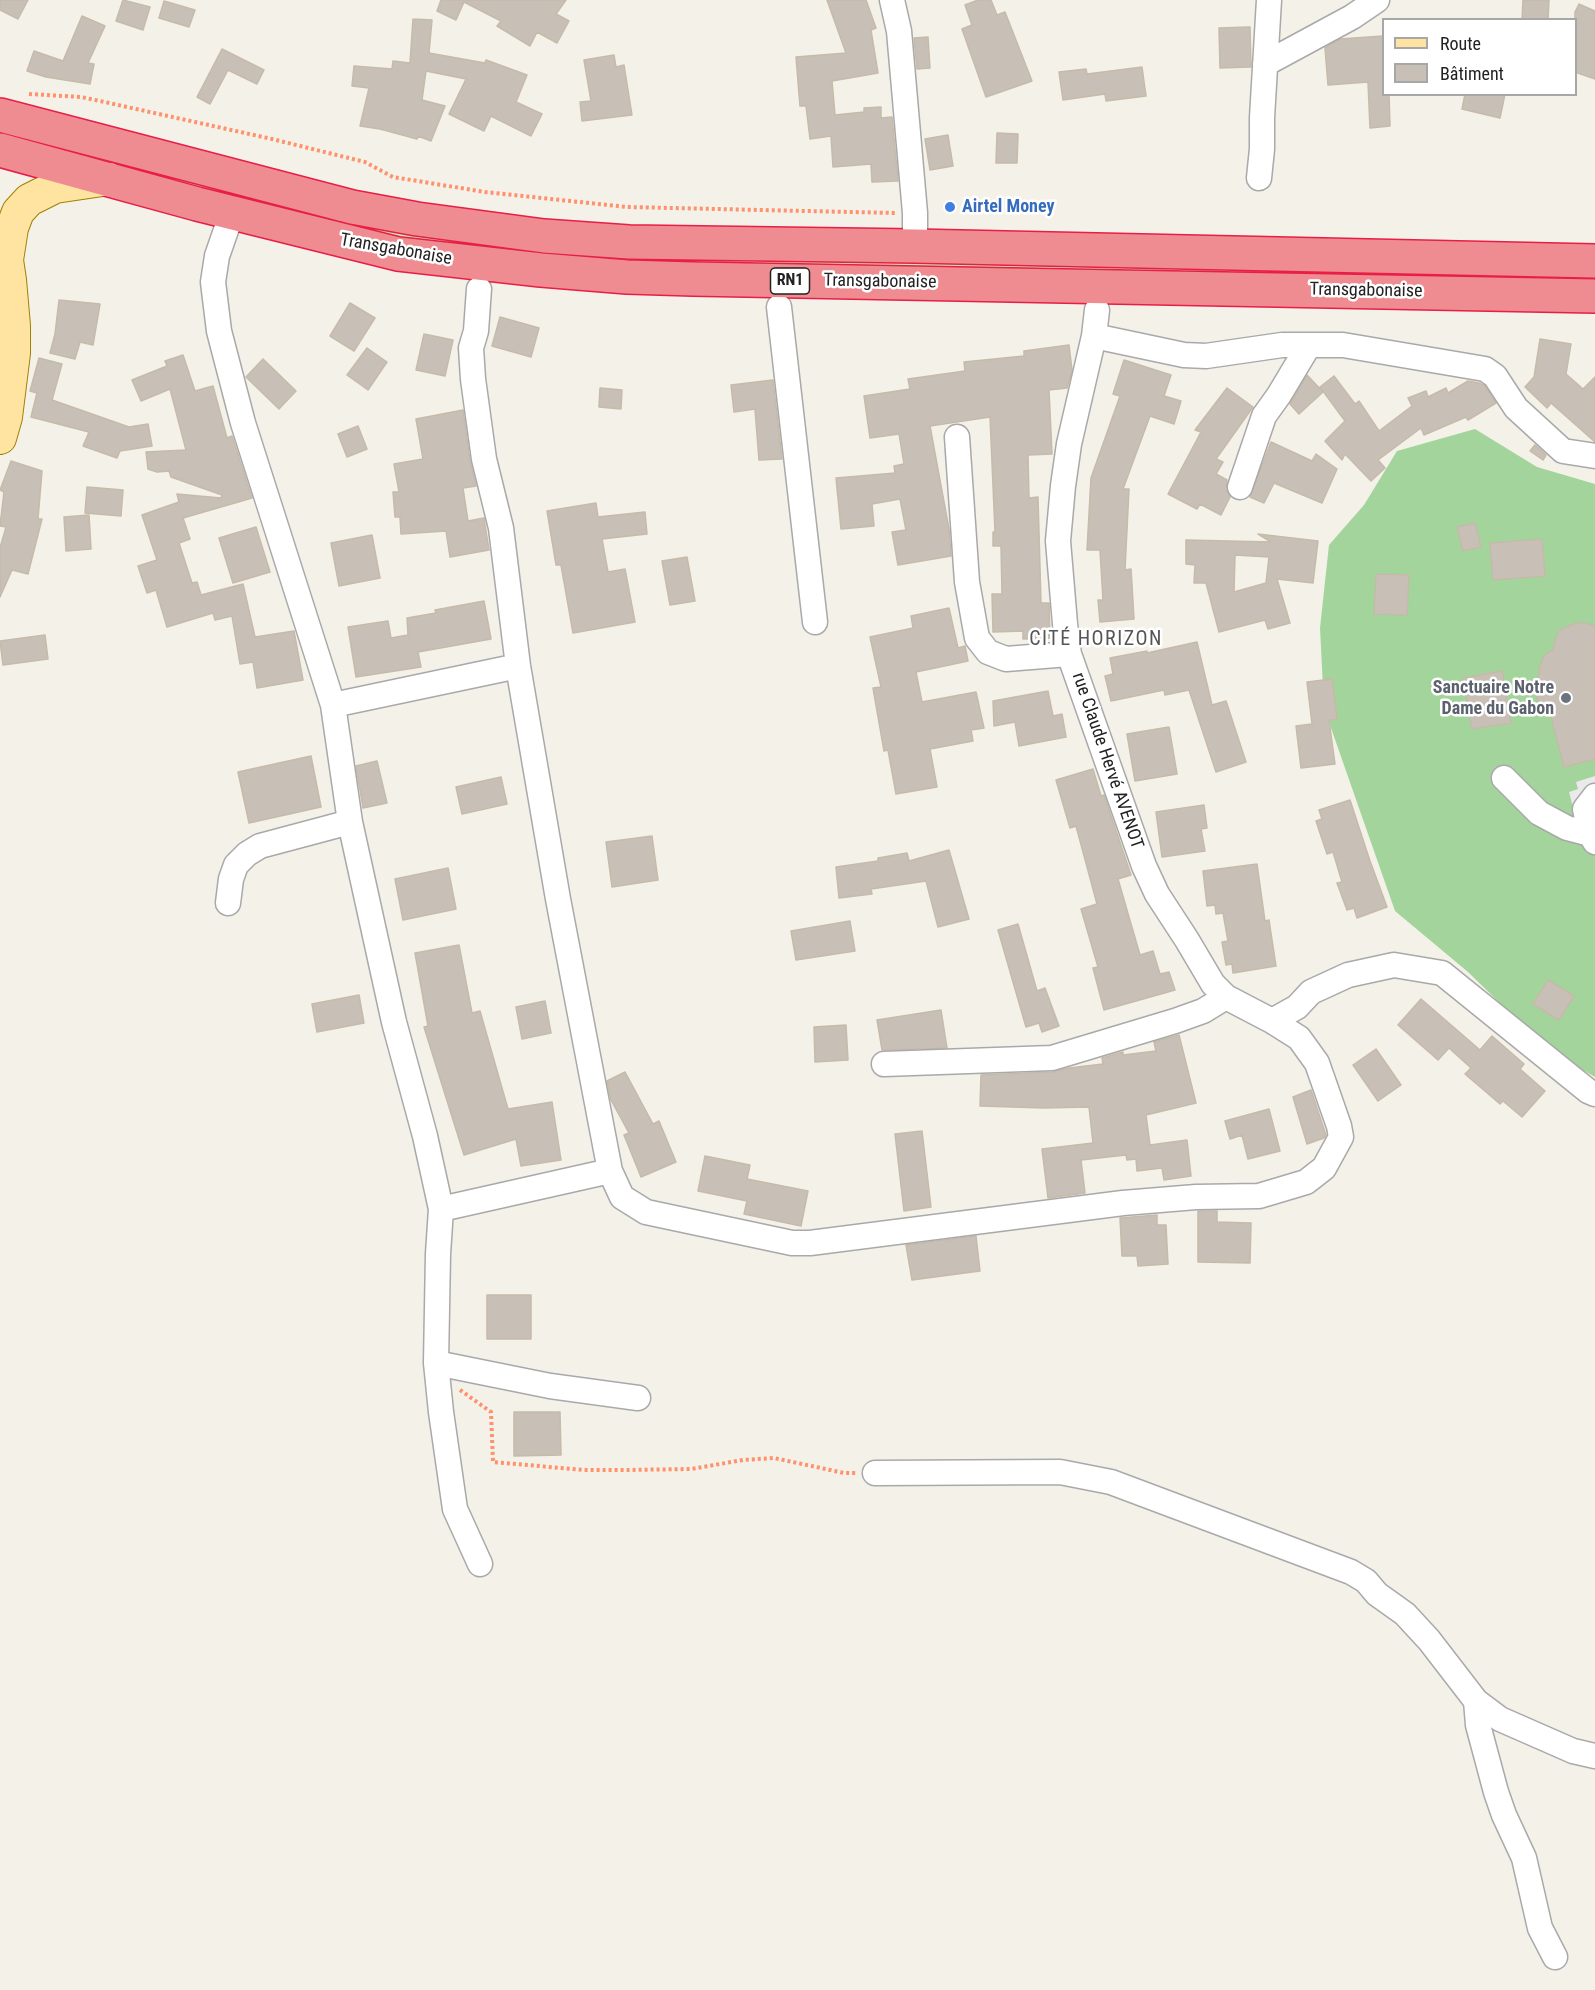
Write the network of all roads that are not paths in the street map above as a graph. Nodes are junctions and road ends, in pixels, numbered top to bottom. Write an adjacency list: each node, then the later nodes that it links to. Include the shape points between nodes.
1 (892, 0): 10 (street, via 899,31)
2 (1269, 0): 4 (street)
3 (1377, 0): 4 (street)
4 (1265, 64): 7 (street)
5 (0, 115): 10 (highway, Transgabonaise / RN1, via 352,207 459,225 629,242)
6 (0, 150): 8 (highway, Transgabonaise / RN1)
7 (1259, 178)
8 (110, 179): 9 (highway, Transgabonaise / RN1); 11 (main road, via 55,187 29,200 18,212)
9 (232, 213): 14 (highway, Transgabonaise / RN1, via 398,254 627,277); 26 (street, via 213,282 219,331 243,423)
10 (915, 246): 12 (highway, Transgabonaise / RN1)
11 (4, 253): 20 (main road, via 13,304 14,353)
12 (1595, 261)
13 (479, 289): 25 (street, rue Claude Hervé AVENOT, via 471,348 473,379 484,459 501,528)
14 (1595, 296)
15 (779, 307): 23 (street)
16 (1097, 310): 17 (street, rue Claude Hervé AVENOT)
17 (1094, 336): 18 (street, via 1206,356); 24 (street, rue Claude Hervé AVENOT, via 1069,444 1058,541)
18 (1309, 345): 21 (street, via 1343,345 1485,369 1495,376 1516,408 1563,451); 22 (street, via 1264,416)
19 (957, 437): 24 (street, via 968,582 977,638 988,652 1006,659)
20 (0, 438)
21 (1595, 456)
22 (1240, 487)
23 (815, 622)
24 (1069, 654): 32 (street, rue Claude Hervé AVENOT, via 1144,866 1213,984)
25 (518, 666): 26 (street); 36 (street, rue Claude Hervé AVENOT)
26 (333, 705): 29 (street)
27 (1504, 778): 30 (street, via 1539,813)
28 (1595, 796): 30 (street, via 1585,809)
29 (350, 822): 31 (street, via 260,846 247,854 236,865); 37 (street)
30 (1593, 838)
31 (228, 903)
32 (1226, 997): 33 (street, rue Claude Hervé AVENOT); 34 (street, via 1175,1021 1052,1058)
33 (1272, 1021): 35 (street, via 1297,1007 1311,992 1348,975 1394,965 1442,973); 36 (street, rue Claude Hervé AVENOT, via 1299,1038 1317,1064 1341,1137 1324,1168 1306,1182 1259,1196 1123,1203 810,1244 646,1212 622,1197)
34 (884, 1064)
35 (1595, 1094)
36 (610, 1171): 37 (street)
37 (441, 1209): 38 (street)
38 (436, 1362): 39 (street, via 550,1386); 41 (street, via 455,1509)
39 (639, 1398)
40 (875, 1473): 42 (street, via 1059,1472 1111,1482 1340,1568 1366,1581 1405,1614)
41 (480, 1564)
42 (1476, 1701): 43 (street, via 1500,1719 1573,1751); 44 (street, via 1478,1725 1496,1792 1524,1858 1540,1928)
43 (1595, 1756)
44 (1556, 1957)

